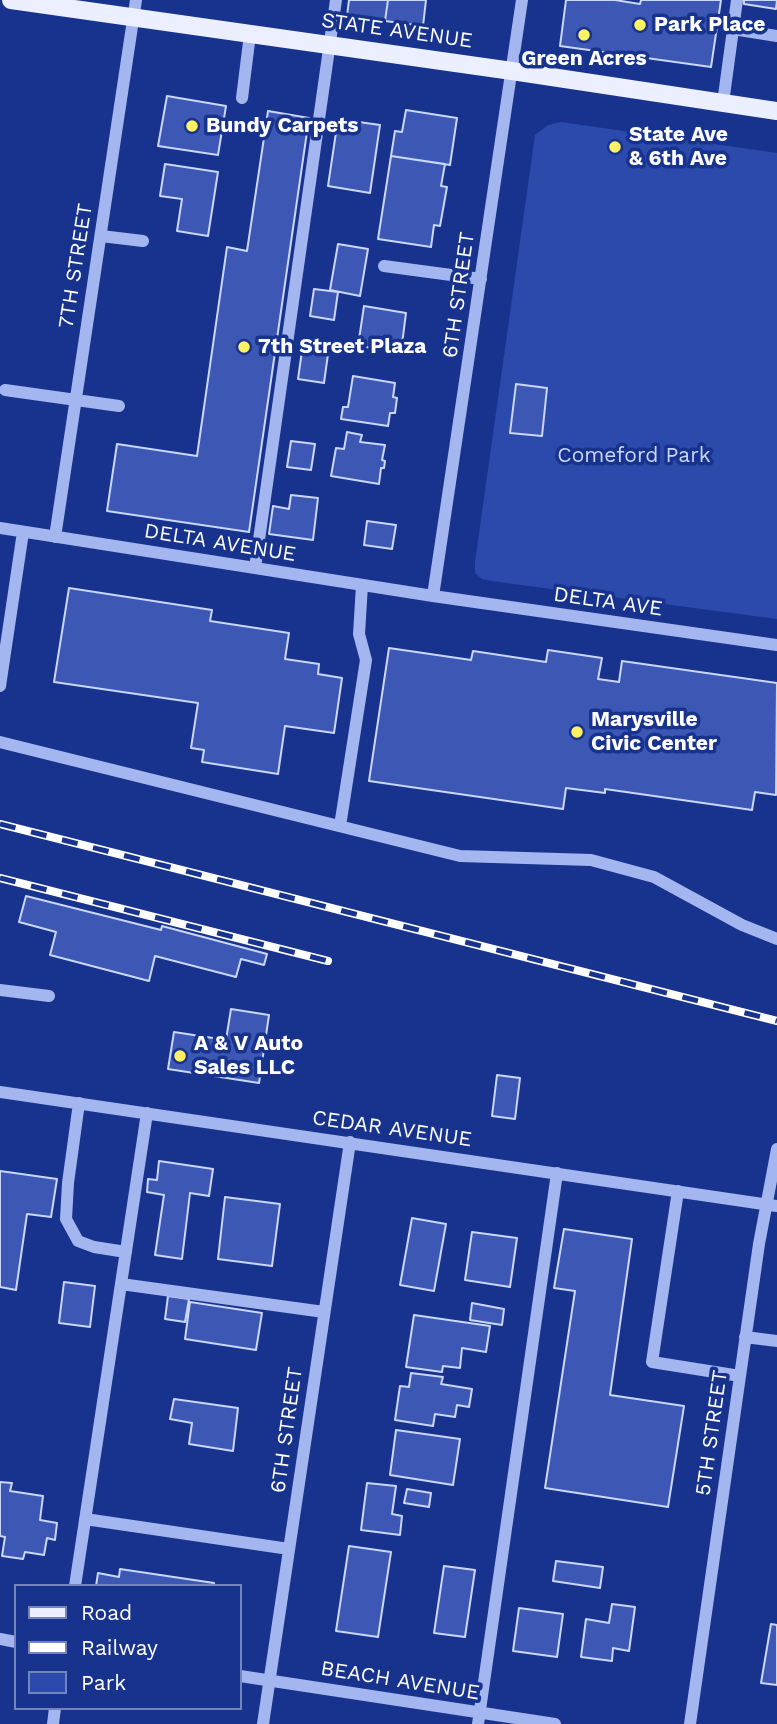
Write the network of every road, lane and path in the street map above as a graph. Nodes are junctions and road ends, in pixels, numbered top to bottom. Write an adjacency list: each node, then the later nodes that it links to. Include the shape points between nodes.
1 (11, 0): 5 (main road, STATE AVENUE)
2 (336, 0): 9 (street)
3 (522, 0): 10 (street, 6TH STREET)
4 (737, 0): 6 (street)
5 (135, 9): 7 (main road, STATE AVENUE); 14 (street, 7TH STREET)
6 (733, 29): 8 (street); 12 (street)
7 (250, 34): 9 (main road, STATE AVENUE); 11 (street)
8 (777, 36)
9 (329, 45): 10 (main road, STATE AVENUE); 24 (street)
10 (512, 71): 12 (main road, STATE AVENUE); 17 (street, 6TH STREET)
11 (242, 98)
12 (723, 103): 13 (main road, STATE AVENUE)
13 (777, 111)
14 (101, 236): 15 (street); 19 (street, 7TH STREET)
15 (143, 242)
16 (384, 266): 17 (street)
17 (481, 279): 26 (street, 6TH STREET)
18 (5, 390): 19 (street)
19 (76, 401): 20 (street); 23 (street, 7TH STREET)
20 (119, 406)
21 (0, 528): 22 (street, DELTA AVENUE)
22 (23, 531): 23 (street, DELTA AVENUE); 27 (street)
23 (55, 537): 24 (street, DELTA AVENUE)
24 (256, 568): 25 (street, DELTA AVENUE)
25 (362, 585): 26 (street, DELTA AVENUE); 31 (street, via 359,634 366,660)
26 (433, 596): 28 (street, DELTA AVE)
27 (5, 619): 29 (street)
28 (777, 645)
29 (0, 686)
30 (0, 742): 31 (street)
31 (340, 826): 32 (street, via 460,856 592,860 654,877)
32 (777, 939)
33 (0, 990): 34 (street)
34 (49, 996)
35 (0, 1093): 36 (street, CEDAR AVENUE)
36 (79, 1103): 37 (street, CEDAR AVENUE); 43 (street, via 66,1219 78,1241)
37 (148, 1113): 38 (street, CEDAR AVENUE); 43 (street)
38 (350, 1142): 40 (street, CEDAR AVENUE); 45 (street, 6TH STREET)
39 (777, 1149): 42 (street, 5TH STREET)
40 (557, 1173): 41 (street, CEDAR AVENUE); 54 (street)
41 (678, 1191): 42 (street, CEDAR AVENUE); 48 (street, via 652,1362)
42 (771, 1205): 46 (street, 5TH STREET)
43 (126, 1252): 44 (street)
44 (121, 1284): 45 (street); 49 (street)
45 (324, 1312): 50 (street, 6TH STREET)
46 (746, 1337): 47 (street); 48 (street, 5TH STREET)
47 (777, 1341)
48 (740, 1376): 57 (street, 5TH STREET)
49 (85, 1519): 50 (street); 51 (street)
50 (289, 1549): 53 (street, 6TH STREET)
51 (75, 1584)
52 (242, 1676): 53 (street, BEACH AVENUE)
53 (270, 1681): 54 (street, BEACH AVENUE); 55 (street, 6TH STREET)
54 (479, 1718): 56 (street, BEACH AVENUE)
55 (263, 1724)
56 (555, 1724)
57 (690, 1724)

